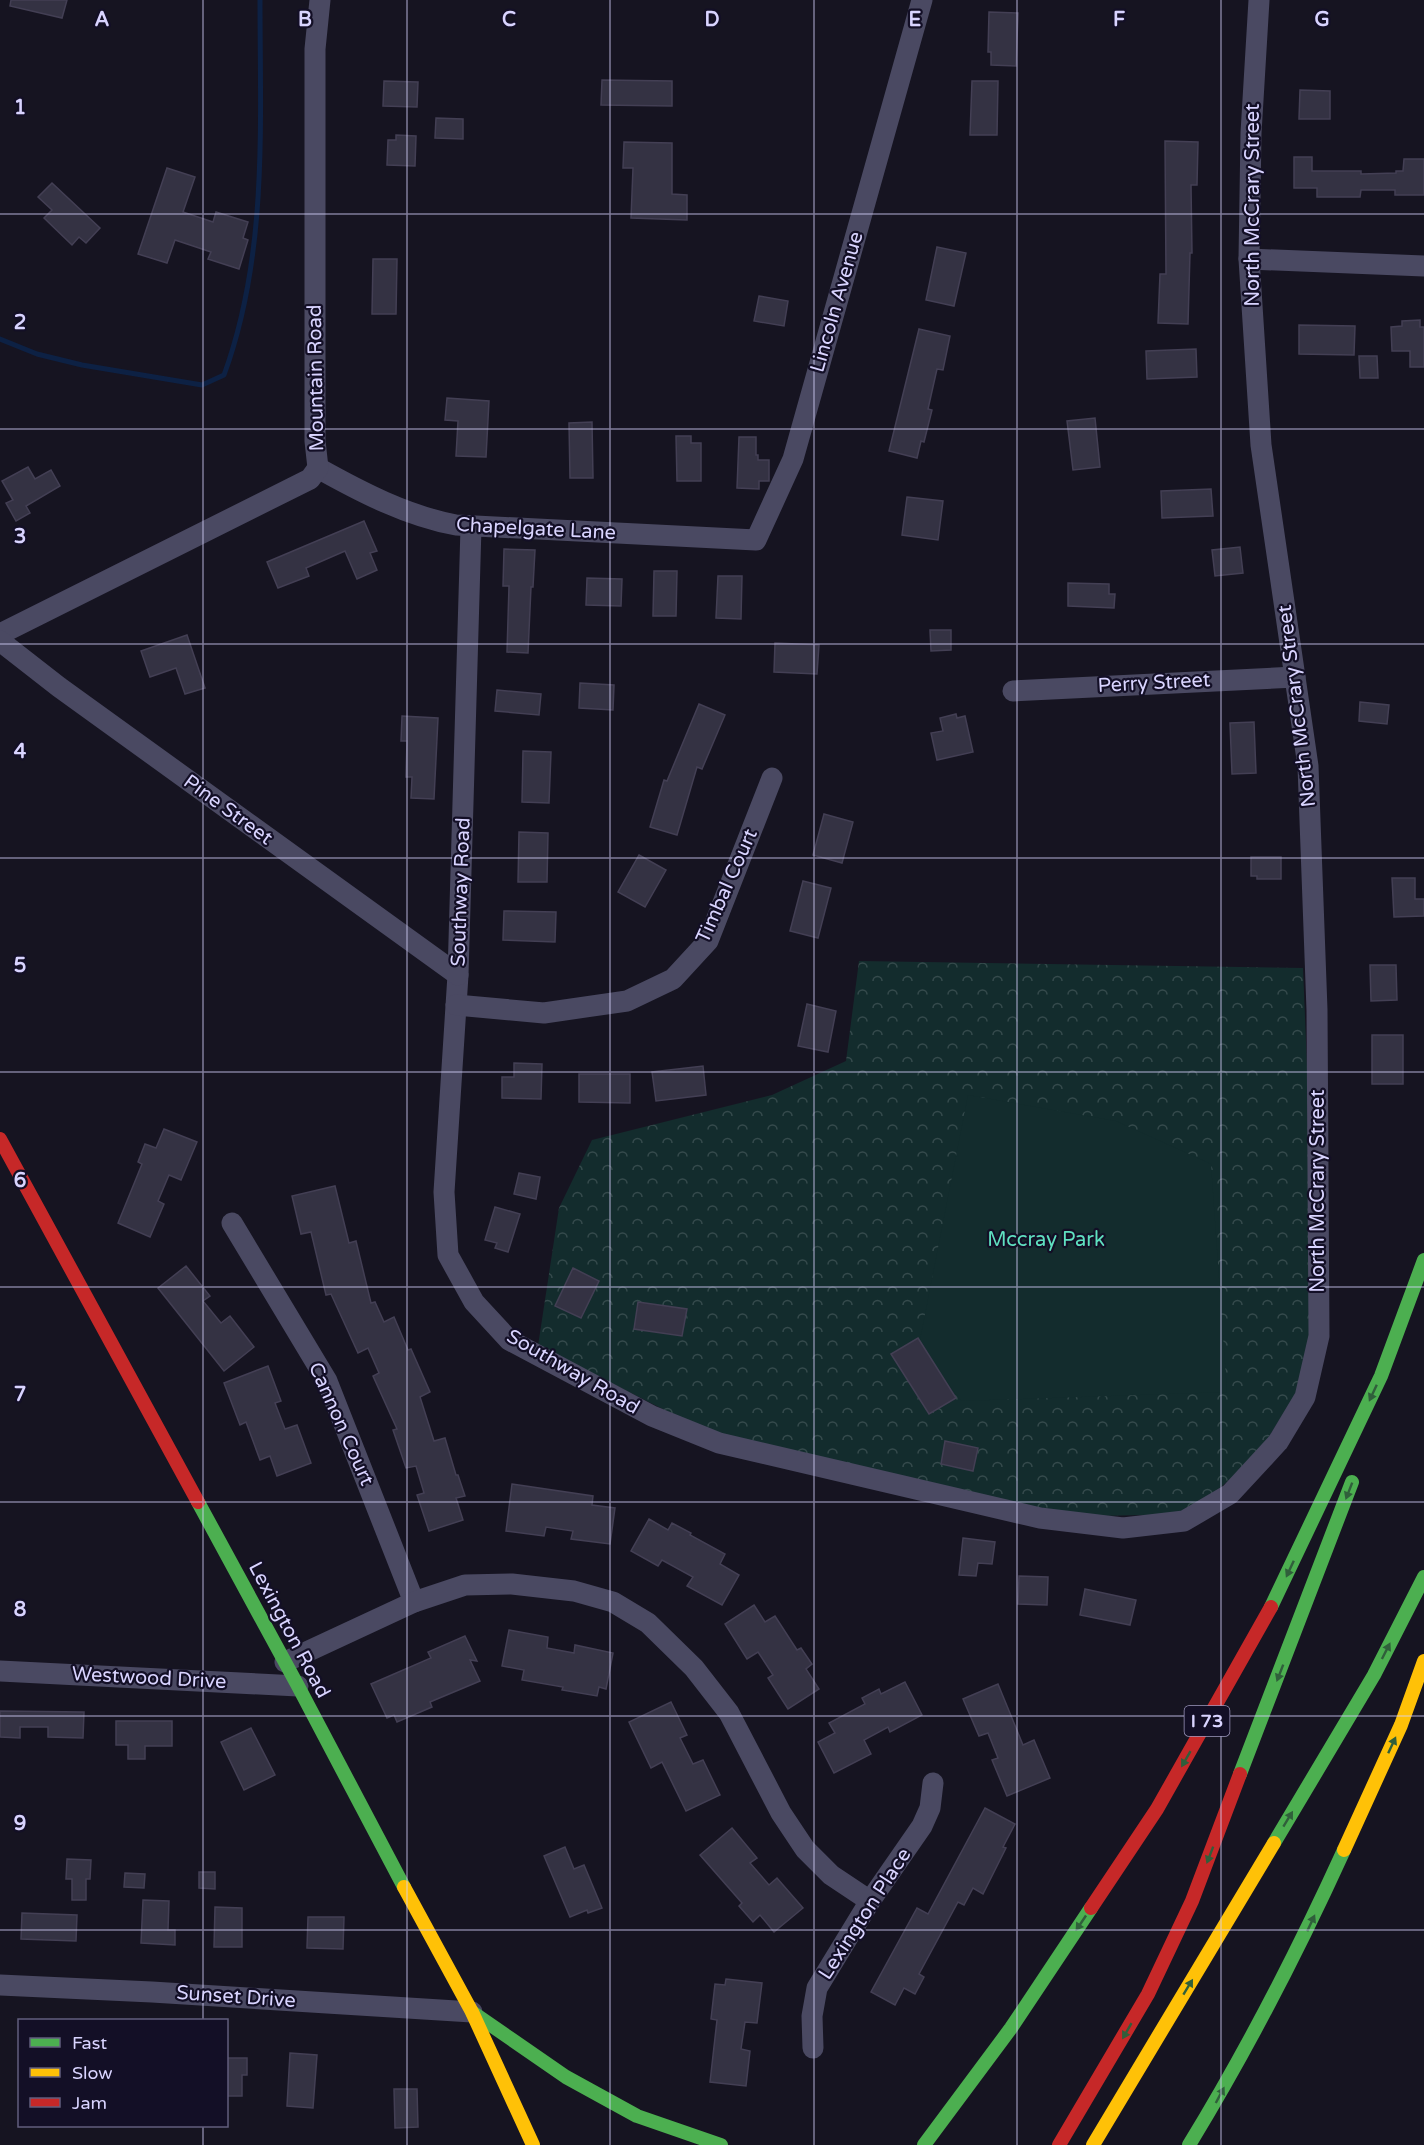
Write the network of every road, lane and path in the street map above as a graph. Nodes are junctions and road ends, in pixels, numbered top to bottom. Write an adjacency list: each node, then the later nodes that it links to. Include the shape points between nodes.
1 (320, 0): 6 (street, Mountain Road, via 315,49)
2 (922, 0): 8 (street, Lincoln Avenue, via 793,459 756,540)
3 (1259, 0): 4 (street, North McCrary Street)
4 (1249, 259): 5 (street); 11 (street, North McCrary Street, via 1261,445)
5 (1424, 266)
6 (318, 468): 7 (street, Chapelgate Lane, via 393,506 440,522); 9 (street, Mountain Road, via 310,479)
7 (471, 527): 8 (street, Chapelgate Lane); 14 (street, Southway Road)
8 (695, 537)
9 (0, 634)
10 (0, 641): 14 (street, Pine Street)
11 (1295, 676): 12 (street, Perry Street); 21 (street, North McCrary Street, via 1308,766 1310,813 1317,1010 1319,1336 1305,1397)
12 (1013, 691)
13 (772, 778): 15 (street, Timbal Court, via 708,940 673,979 627,1001 544,1013)
14 (458, 975): 15 (street, Southway Road)
15 (456, 1005): 21 (street, Southway Road, via 444,1192 448,1255 474,1302 510,1340 652,1416 719,1443 1040,1518 1123,1528 1184,1521 1230,1494)
16 (0, 1139): 26 (main road, Lexington Road)
17 (232, 1223): 24 (street, Cannon Court, via 327,1381)
18 (1424, 1260): 36 (main road, I 73, one-way to 36, via 1381,1376 1261,1626 1157,1809 1011,2028)
19 (1424, 1277): 20 (main road)
20 (1379, 1413)
21 (1278, 1442)
22 (1358, 1469): 37 (main road, one-way to 37, via 1192,1901 1148,1994)
23 (1424, 1577): 38 (main road, one-way to 23, via 1374,1676)
24 (414, 1602): 26 (street); 30 (street, via 465,1585 512,1584 613,1602 648,1623 694,1668 729,1713 781,1813 806,1849 831,1875)
25 (1424, 1661): 39 (main road, one-way to 25, via 1303,1940 1401,1725)
26 (285, 1662): 28 (main road, Lexington Road)
27 (0, 1671): 28 (street, Westwood Drive)
28 (298, 1686): 32 (main road, Lexington Road)
29 (933, 1783): 30 (street, Lexington Place, via 930,1808 922,1826)
30 (870, 1900): 33 (street, Lexington Place, via 817,1988 812,2016)
31 (0, 1985): 32 (street, Sunset Drive)
32 (472, 2012): 34 (main road, Lexington Road); 35 (main road, via 566,2077 637,2116)
33 (813, 2048)
34 (533, 2145)
35 (721, 2145)
36 (924, 2145)
37 (1059, 2145)
38 (1093, 2145)
39 (1189, 2145)

